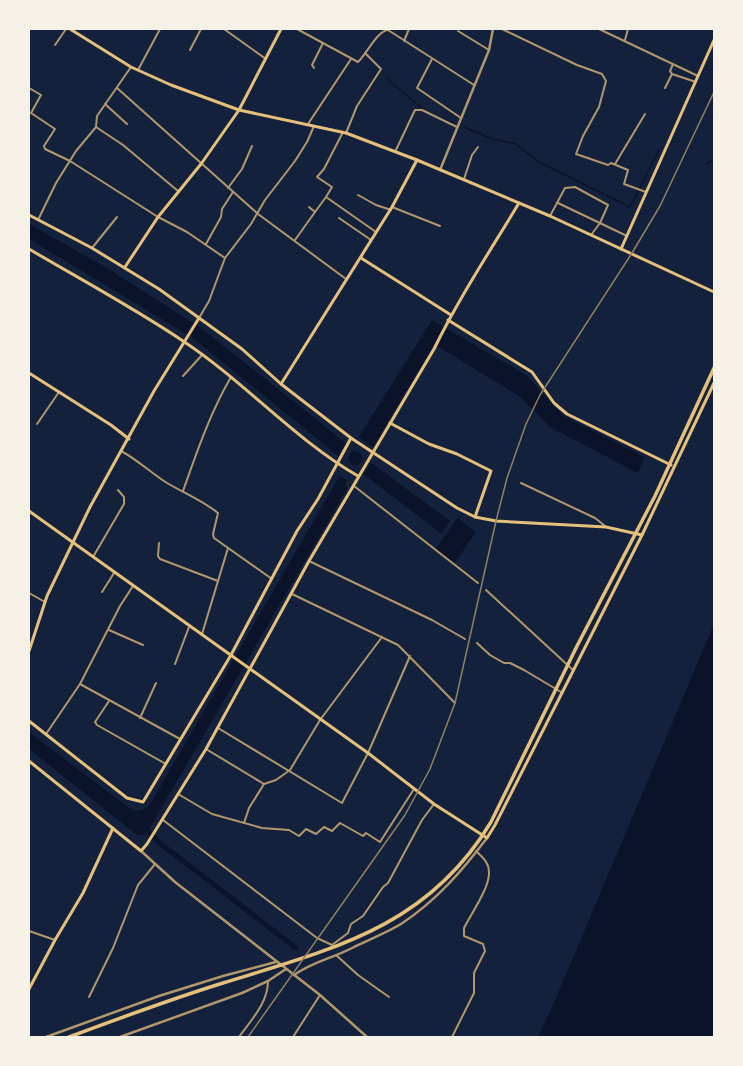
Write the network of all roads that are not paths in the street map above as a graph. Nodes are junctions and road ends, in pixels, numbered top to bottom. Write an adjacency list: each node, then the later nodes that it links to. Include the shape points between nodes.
1 (66, 29): 19 (street)
2 (70, 29): 27 (main road)
3 (160, 29): 29 (street)
4 (201, 29): 20 (street)
5 (224, 29): 23 (street)
6 (282, 29): 23 (main road)
7 (297, 29): 18 (street)
8 (409, 29): 17 (street)
9 (493, 29): 21 (street)
10 (502, 29): 53 (street, via 577,65 602,74 606,81 599,107 576,154 600,163)
11 (599, 29): 15 (street)
12 (628, 29): 15 (street)
13 (385, 30): 17 (street); 22 (street)
14 (458, 31): 21 (street)
15 (625, 40): 26 (street)
16 (714, 40): 31 (main road)
17 (404, 41): 25 (street)
18 (323, 43): 24 (street); 28 (street, via 312,65)
19 (55, 45)
20 (190, 50)
21 (489, 50): 33 (street)
22 (365, 53): 24 (street, via 358,62); 46 (street, via 381,69 357,106)
23 (266, 59): 38 (main road)
24 (351, 59): 42 (street)
25 (432, 59): 33 (street); 40 (street, via 417,88)
26 (673, 64): 30 (street, via 670,71); 31 (street)
27 (131, 67): 29 (main road); 35 (street)
28 (314, 68)
29 (138, 70): 38 (main road)
30 (672, 74): 32 (street); 36 (street)
31 (698, 76): 32 (main road)
32 (696, 82): 59 (main road)
33 (474, 85): 40 (street)
34 (29, 88): 51 (street, via 40,95 31,113 55,129 44,148)
35 (117, 88): 37 (street); 52 (street)
36 (664, 88)
37 (105, 104): 41 (street); 43 (street, via 97,116)
38 (239, 110): 42 (main road); 52 (main road)
39 (645, 114): 53 (street)
40 (461, 118): 45 (street)
41 (127, 124)
42 (308, 124): 44 (main road)
43 (96, 126): 51 (street); 57 (street)
44 (314, 126): 46 (main road); 67 (street, via 308,142 265,200)
45 (457, 127): 49 (street, via 422,110 415,110); 54 (street)
46 (344, 133): 49 (main road); 61 (street, via 318,177 332,186)
47 (252, 146): 56 (street, via 242,169)
48 (478, 148): 55 (street, via 472,155)
49 (395, 152): 50 (main road)
50 (417, 160): 54 (main road); 65 (main road)
51 (70, 161): 71 (street); 73 (street)
52 (201, 164): 56 (street); 57 (main road)
53 (614, 164): 59 (street, via 628,170 624,184)
54 (440, 170): 55 (main road)
55 (464, 179): 62 (main road)
56 (228, 188): 58 (street)
57 (178, 191): 71 (main road)
58 (233, 192): 67 (street); 81 (street)
59 (644, 192): 78 (main road)
60 (358, 195): 65 (street, via 376,205)
61 (326, 197): 66 (street); 76 (street)
62 (519, 203): 69 (main road); 90 (main road)
63 (558, 203): 69 (street); 74 (street); 74 (street, via 565,188 575,187 608,205)
64 (309, 206): 66 (street)
65 (392, 208): 75 (street); 76 (main road)
66 (315, 212): 80 (street)
67 (258, 214): 80 (street); 85 (street)
68 (29, 215): 73 (main road)
69 (550, 216): 77 (main road)
70 (117, 217): 82 (street)
71 (158, 217): 81 (street); 87 (main road)
72 (339, 218): 79 (street)
73 (38, 221): 82 (main road)
74 (600, 224): 77 (street); 78 (street)
75 (440, 226)
76 (376, 232): 79 (main road)
77 (591, 235): 84 (main road)
78 (627, 236): 84 (main road)
79 (371, 240): 86 (main road)
80 (295, 241): 88 (street)
81 (206, 244): 85 (street)
82 (92, 248): 87 (main road)
83 (29, 249): 93 (main road)
84 (621, 249): 89 (main road)
85 (225, 258): 91 (street, via 209,300)
86 (361, 258): 88 (main road); 90 (main road)
87 (125, 267): 91 (main road)
88 (347, 280): 100 (main road)
89 (714, 292)
90 (451, 314): 92 (main road)
91 (199, 318): 93 (main road); 100 (main road, via 242,349)
92 (448, 320): 102 (main road, via 434,349); 109 (main road, via 532,372 554,403 567,414)
93 (184, 341): 94 (main road); 105 (main road, via 154,390)
94 (202, 355): 97 (street); 98 (main road)
95 (714, 368): 186 (highway, via 654,496 491,822 458,868 434,891 402,915 362,936 288,964 150,1006)
96 (29, 373): 101 (main road)
97 (183, 376)
98 (231, 376): 108 (main road); 114 (street, via 211,416)
99 (714, 383): 109 (main road)
100 (281, 384): 104 (main road)
101 (60, 392): 103 (street); 105 (main road)
102 (390, 423): 107 (main road); 116 (main road, via 429,444 457,454 491,471)
103 (37, 424)
104 (351, 438): 107 (main road); 108 (main road)
105 (129, 439): 106 (main road)
106 (122, 451): 114 (street); 119 (main road)
107 (372, 452): 110 (main road); 116 (main road)
108 (338, 464): 110 (main road); 125 (main road, via 297,531)
109 (674, 467): 118 (main road)
110 (357, 475): 112 (main road)
111 (521, 483): 117 (street, via 595,518)
112 (354, 486): 123 (main road); 127 (street)
113 (118, 490): 122 (street, via 124,497 124,504)
114 (183, 491): 121 (street, via 218,513 213,536)
115 (29, 512): 119 (main road)
116 (475, 517): 117 (main road, via 496,521)
117 (606, 527): 118 (main road)
118 (642, 535): 146 (main road)
119 (73, 542): 122 (main road); 133 (main road)
120 (159, 543): 126 (street, via 160,559)
121 (228, 548): 125 (street); 126 (street)
122 (93, 557): 124 (main road)
123 (309, 561): 132 (main road); 138 (street, via 432,620)
124 (114, 573): 128 (main road); 130 (street)
125 (272, 579): 142 (main road)
126 (218, 581): 136 (street)
127 (478, 583)
128 (133, 586): 134 (main road); 135 (street, via 120,606)
129 (486, 590): 146 (street)
130 (102, 592)
131 (29, 593): 133 (street)
132 (291, 594): 137 (street); 145 (main road)
133 (45, 602): 141 (main road)
134 (189, 627): 136 (main road); 144 (street)
135 (110, 630): 140 (street); 148 (street)
136 (202, 635): 142 (main road)
137 (382, 637): 143 (street, via 398,645); 153 (street)
138 (465, 639)
139 (477, 643): 149 (street, via 490,655 504,663 510,663)
140 (142, 645)
141 (29, 651)
142 (231, 655): 145 (main road); 157 (main road)
143 (410, 656): 151 (street); 159 (street)
144 (175, 664)
145 (248, 667): 153 (main road); 155 (main road)
146 (573, 670): 149 (main road)
147 (156, 683): 152 (street)
148 (80, 684): 150 (street); 156 (street)
149 (561, 692): 170 (main road)
150 (109, 701): 152 (street); 161 (street, via 95,722 97,725)
151 (454, 703)
152 (140, 718): 157 (street)
153 (320, 720): 159 (main road); 162 (street)
154 (29, 721): 156 (main road)
155 (218, 727): 158 (main road); 162 (street)
156 (46, 734): 161 (main road, via 127,798 136,802 143,802)
157 (180, 739): 161 (main road)
158 (206, 749): 163 (street); 165 (main road)
159 (368, 753): 162 (street, via 342,803); 164 (main road)
160 (29, 761): 169 (main road)
161 (167, 765)
162 (288, 772): 163 (street)
163 (264, 784): 168 (street, via 249,808)
164 (415, 789): 166 (main road); 168 (street, via 380,842 366,833 363,836 340,823 332,831 324,826 316,834 306,829 298,836 289,830 262,828)
165 (177, 794): 167 (main road); 168 (street, via 212,814)
166 (434, 804): 167 (street, via 422,820 388,883 362,916 351,924 348,933 332,945 317,938); 170 (main road)
167 (163, 820): 171 (main road)
168 (244, 823)
169 (113, 828): 171 (main road); 175 (main road, via 83,893)
170 (487, 838): 172 (street)
171 (141, 851): 173 (street)
172 (476, 852): 176 (street, via 463,869 422,908 400,924); 191 (street, via 486,861 490,871 464,928 464,936 483,944 485,951 474,973 474,993)
173 (155, 864): 177 (street); 183 (street, via 138,885 113,948)
174 (29, 931): 175 (street)
175 (55, 940): 181 (main road)
176 (336, 955): 179 (street, via 308,965); 184 (street, via 358,975)
177 (276, 961): 178 (street); 185 (street, via 159,996)
178 (286, 969): 179 (street); 180 (street)
179 (294, 975): 182 (street)
180 (268, 981): 187 (street, via 242,993); 188 (street, via 267,994 262,1004)
181 (29, 988)
182 (320, 995): 189 (street); 190 (street)
183 (89, 997)
184 (389, 997)
185 (46, 1037)
186 (69, 1037)
187 (120, 1037)
188 (238, 1037)
189 (293, 1037)
190 (367, 1037)
191 (452, 1037)

